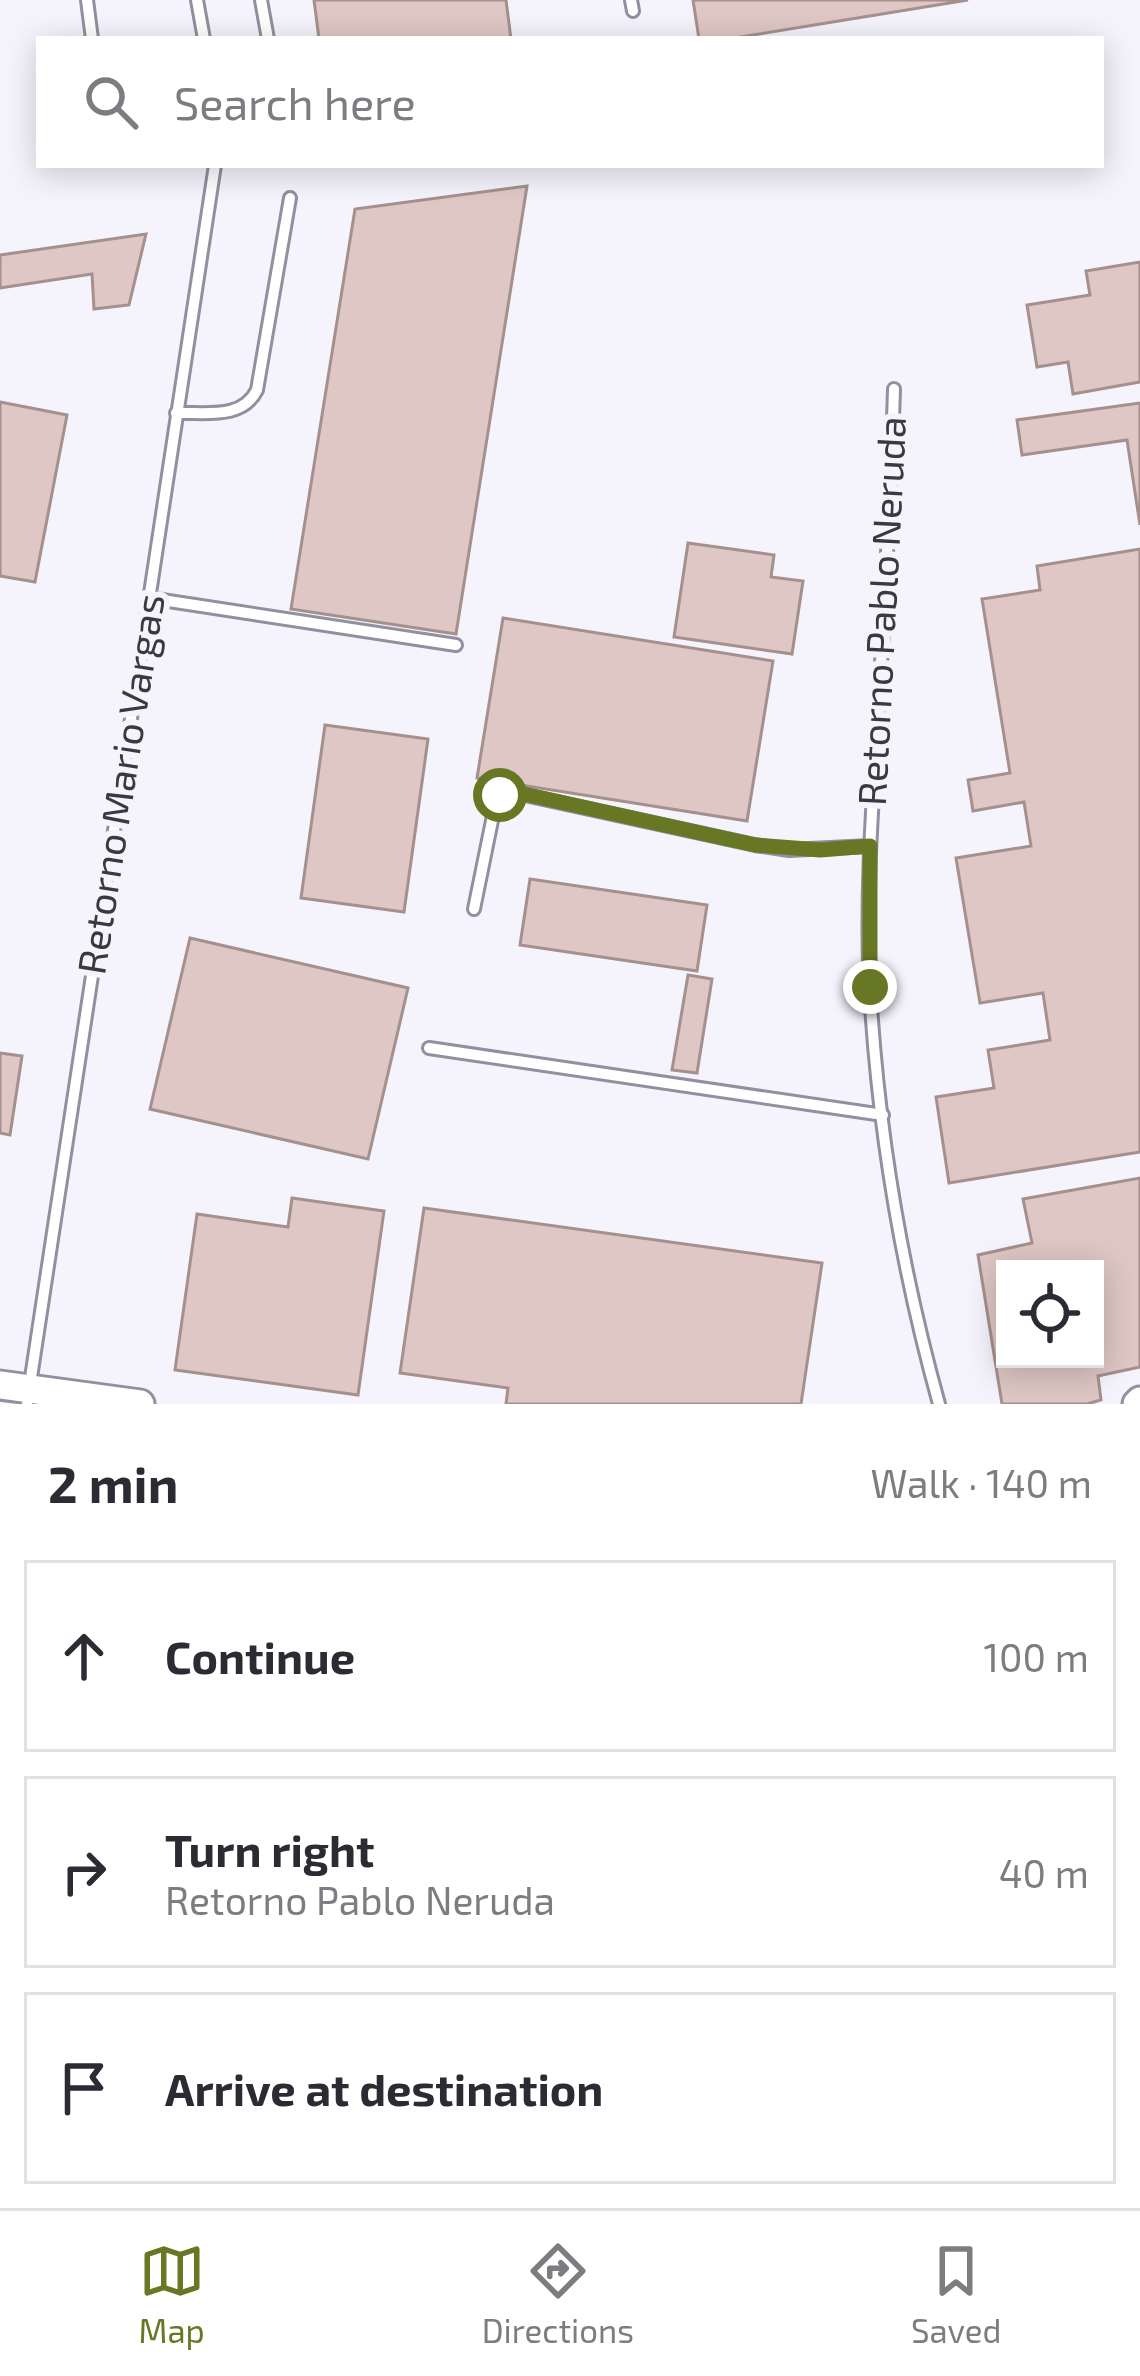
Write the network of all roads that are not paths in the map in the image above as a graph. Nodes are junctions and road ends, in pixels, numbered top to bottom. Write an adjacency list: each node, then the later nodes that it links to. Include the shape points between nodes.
1 (87, 0): 4 (lane)
2 (197, 0): 5 (lane)
3 (261, 0): 6 (lane)
4 (92, 36)
5 (203, 36)
6 (267, 36)
7 (215, 168): 10 (lane, Retorno Mario Vargas)
8 (290, 198): 10 (lane, via 251,402 235,411)
9 (894, 388): 13 (lane, Retorno Pablo Neruda)
10 (176, 413): 11 (lane, Retorno Mario Vargas)
11 (149, 598): 12 (lane); 17 (lane, Retorno Mario Vargas)
12 (456, 645)
13 (870, 846): 14 (lane, via 755,845 506,791 496,801); 16 (lane, Retorno Pablo Neruda, via 870,987)
14 (474, 909)
15 (429, 1048): 16 (lane)
16 (884, 1115): 19 (lane, Retorno Pablo Neruda)
17 (18, 1392): 18 (street)
18 (140, 1404)
19 (939, 1404)

